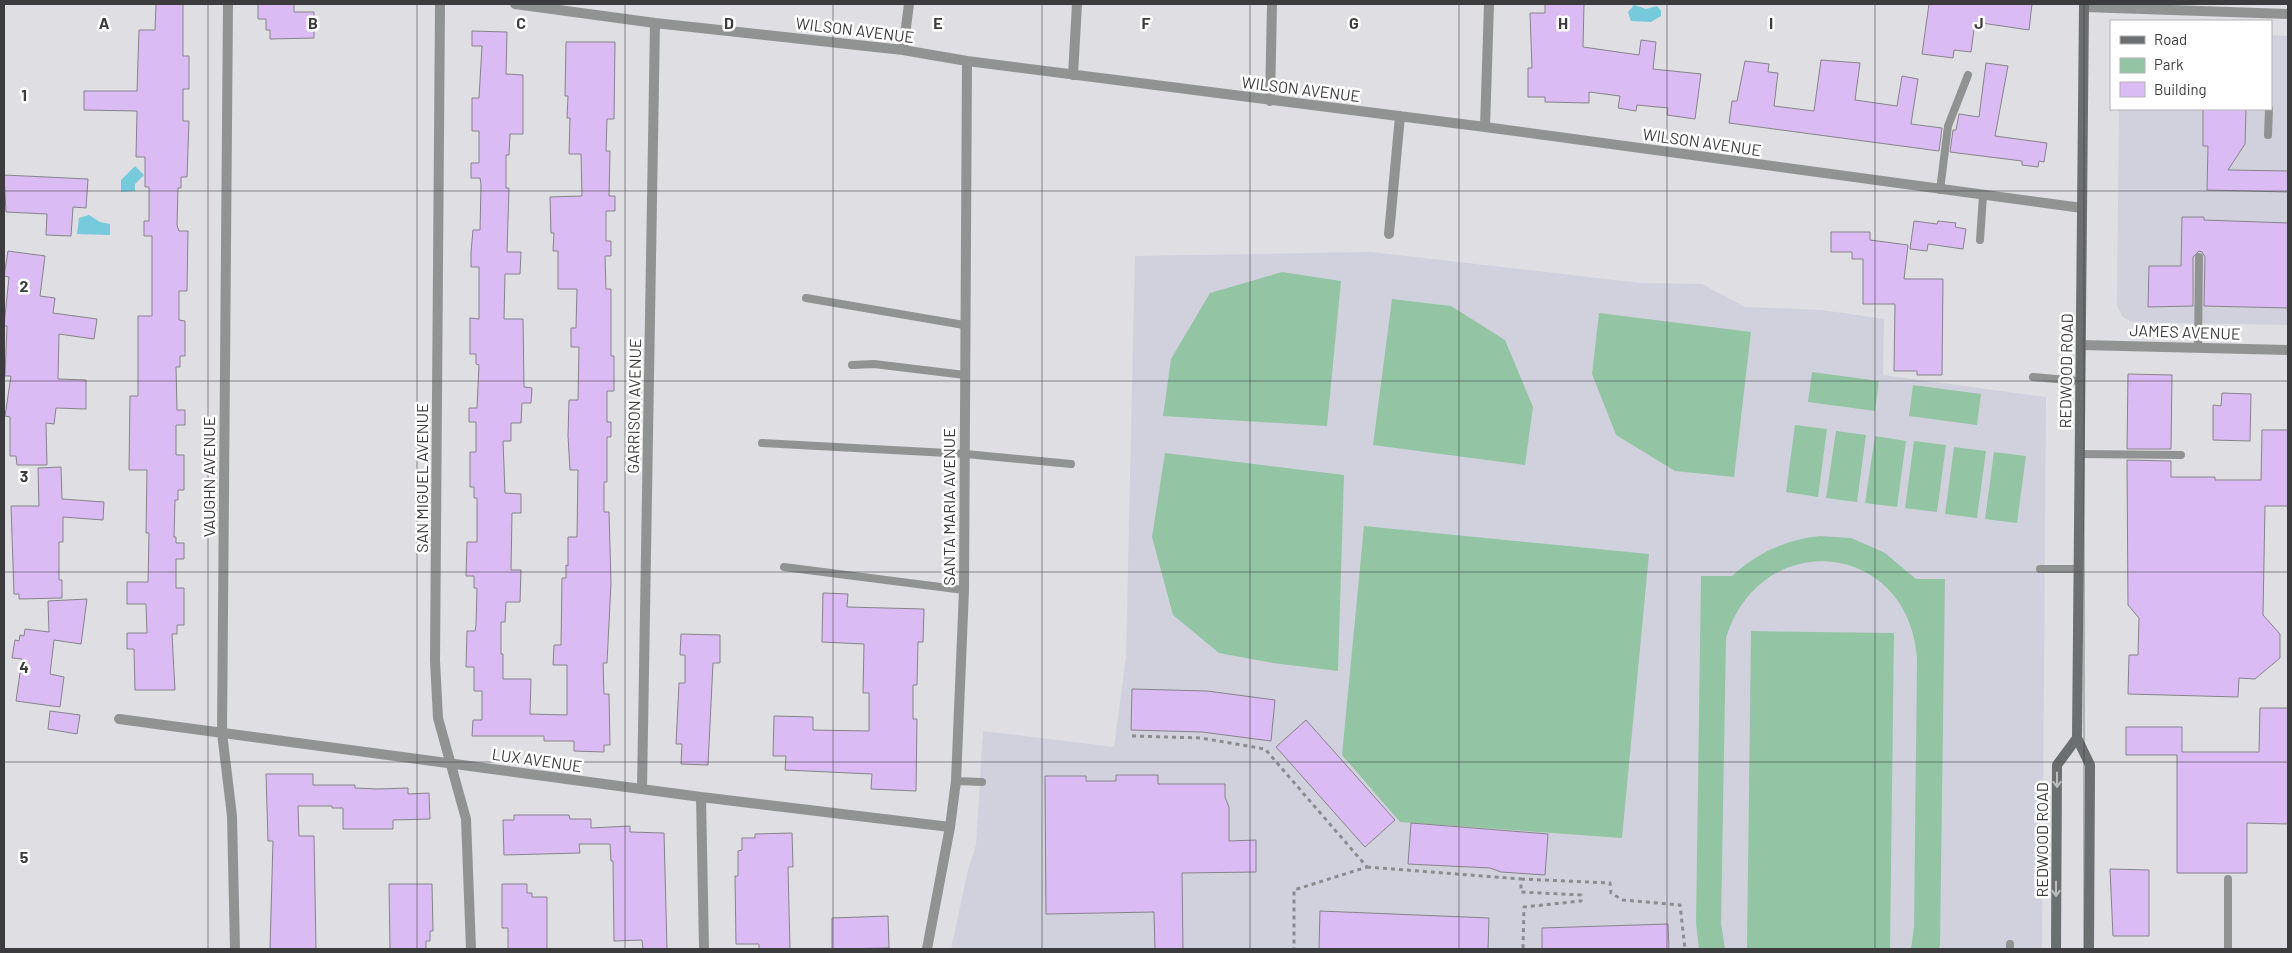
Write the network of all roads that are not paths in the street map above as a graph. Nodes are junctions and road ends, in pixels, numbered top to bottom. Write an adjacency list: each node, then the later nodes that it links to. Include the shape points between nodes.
1 (228, 4): 47 (street, VAUGHN AVENUE)
2 (440, 4): 49 (street, SAN MIGUEL AVENUE, via 435,661 438,718)
3 (515, 4): 8 (street, WILSON AVENUE)
4 (909, 4): 13 (street)
5 (1076, 4): 15 (street)
6 (1272, 4): 17 (street)
7 (1488, 4): 20 (street)
8 (528, 5): 12 (street, WILSON AVENUE)
9 (2084, 5): 11 (street); 24 (main road, REDWOOD ROAD)
10 (2288, 14): 11 (street)
11 (2218, 16)
12 (655, 23): 13 (street, WILSON AVENUE); 52 (street, GARRISON AVENUE)
13 (903, 50): 14 (street, WILSON AVENUE)
14 (967, 61): 15 (street, WILSON AVENUE); 29 (street, SANTA MARIA AVENUE)
15 (1073, 75): 17 (street, WILSON AVENUE)
16 (1968, 75): 22 (lane, via 1948,126)
17 (1270, 101): 19 (street, WILSON AVENUE)
18 (2269, 110): 21 (lane)
19 (1400, 116): 20 (street, WILSON AVENUE); 25 (street)
20 (1485, 127): 22 (street, WILSON AVENUE)
21 (2268, 135)
22 (1940, 190): 23 (street, WILSON AVENUE)
23 (1983, 196): 24 (street, WILSON AVENUE); 26 (lane)
24 (2082, 208): 30 (main road, REDWOOD ROAD)
25 (1389, 234)
26 (1980, 240)
27 (2199, 257): 31 (lane)
28 (806, 298): 29 (lane)
29 (964, 325): 34 (street, SANTA MARIA AVENUE)
30 (2081, 345): 31 (street, JAMES AVENUE); 36 (main road, REDWOOD ROAD)
31 (2198, 348): 32 (street, JAMES AVENUE)
32 (2288, 350)
33 (852, 365): 34 (lane, via 874,364)
34 (964, 375): 38 (street, SANTA MARIA AVENUE)
35 (2033, 378): 36 (lane)
36 (2079, 381): 39 (main road, REDWOOD ROAD)
37 (762, 443): 38 (lane)
38 (966, 454): 41 (lane); 45 (street, SANTA MARIA AVENUE)
39 (2080, 454): 40 (lane); 44 (main road, REDWOOD ROAD)
40 (2181, 455)
41 (1070, 464)
42 (784, 567): 45 (lane)
43 (2040, 570): 44 (lane)
44 (2078, 570): 48 (main road, REDWOOD ROAD)
45 (964, 590): 50 (street, SANTA MARIA AVENUE)
46 (120, 719): 47 (street, LUX AVENUE)
47 (222, 733): 49 (street, LUX AVENUE); 56 (street, VAUGHN AVENUE, via 232,816)
48 (2077, 738): 60 (main road, REDWOOD ROAD, one-way to 60, via 2057,765); 61 (main road, REDWOOD ROAD, via 2090,765)
49 (450, 763): 52 (street, LUX AVENUE); 57 (street, SAN MIGUEL AVENUE, via 466,818)
50 (956, 780): 51 (lane); 54 (street, SANTA MARIA AVENUE)
51 (982, 782)
52 (642, 789): 53 (street, LUX AVENUE)
53 (701, 797): 54 (street, LUX AVENUE); 58 (street)
54 (950, 827): 59 (street, SANTA MARIA AVENUE)
55 (2228, 879): 62 (lane)
56 (235, 949)
57 (471, 949)
58 (704, 949)
59 (927, 949)
60 (2056, 949)
61 (2089, 949)
62 (2228, 949)

